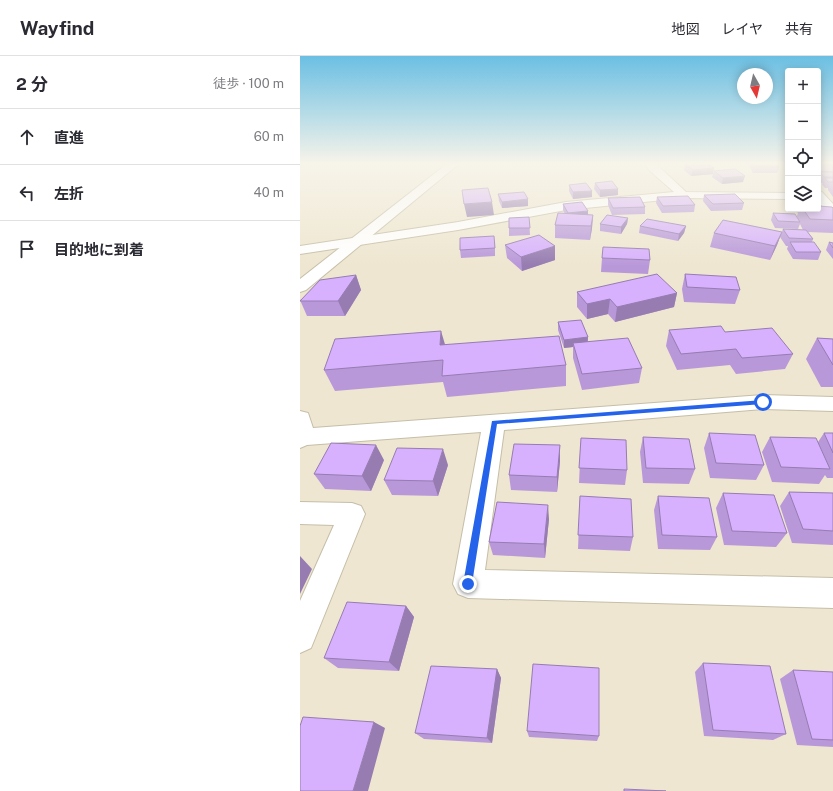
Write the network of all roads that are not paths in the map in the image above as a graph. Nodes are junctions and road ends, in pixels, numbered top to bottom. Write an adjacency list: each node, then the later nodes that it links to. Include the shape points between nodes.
1 (412, 197): 5 (street)
2 (659, 197): 5 (street, via 566,206)
3 (823, 197): 4 (street)
4 (833, 212)
5 (356, 242): 6 (street); 7 (street)
6 (300, 250)
7 (300, 288)
8 (833, 404): 9 (street, via 763,402)
9 (494, 422): 10 (street); 12 (street, via 468,584)
10 (301, 432)
11 (300, 513): 13 (street, via 352,514)
12 (833, 593)
13 (300, 637)

